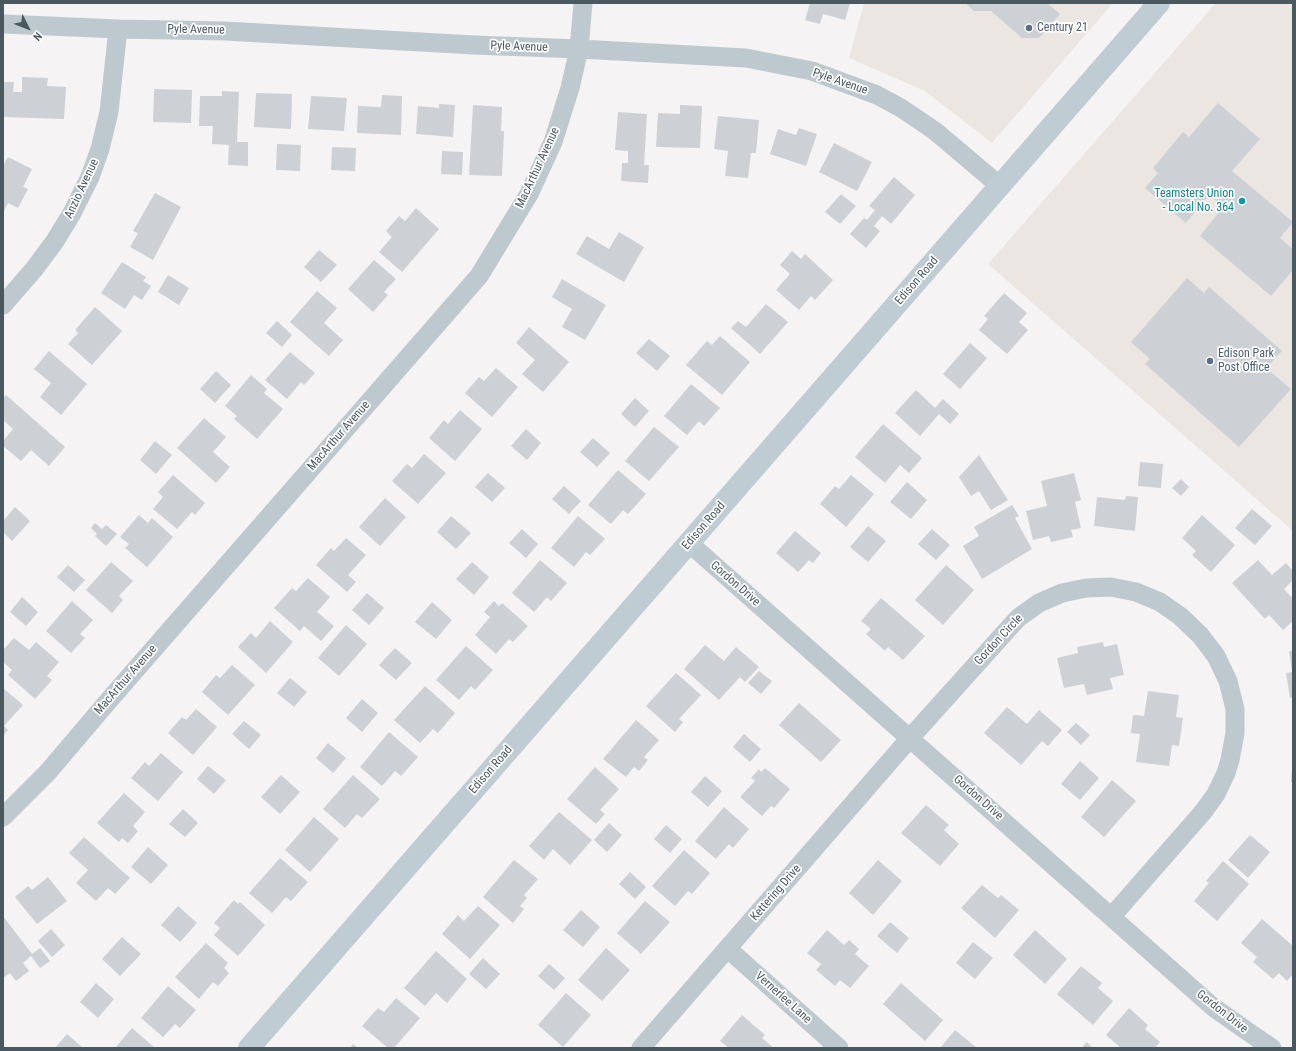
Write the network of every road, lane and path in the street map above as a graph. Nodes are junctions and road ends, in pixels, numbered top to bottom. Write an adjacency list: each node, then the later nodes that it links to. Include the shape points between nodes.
1 (583, 3): 5 (street, MacArthur Avenue)
2 (1159, 3): 6 (main road, Edison Road)
3 (3, 24): 4 (street, Pyle Avenue)
4 (118, 29): 5 (street, Pyle Avenue, via 225,30); 7 (street, Anzio Avenue, via 109,112 90,177 56,241)
5 (579, 49): 6 (street, Pyle Avenue, via 746,58 812,71 878,95 901,108 935,131); 10 (street, MacArthur Avenue, via 553,142 529,194 479,276 48,772)
6 (1000, 186): 8 (main road, Edison Road)
7 (3, 305)
8 (689, 543): 9 (street, Gordon Drive); 13 (main road, Edison Road)
9 (910, 738): 11 (street, Gordon Drive); 11 (street, Gordon Circle, via 1018,618 1045,600 1086,588 1111,587 1136,592 1160,602 1180,616 1200,635 1216,656 1228,681 1235,709 1235,734 1230,760 1216,794 1204,812); 12 (street, Kettering Drive)
10 (3, 817)
11 (1112, 916): 16 (street, Gordon Drive, via 1214,1007)
12 (728, 949): 14 (street, Kettering Drive); 15 (street, Vernerlee Lane)
13 (249, 1048)
14 (641, 1048)
15 (839, 1048)
16 (1272, 1048)

